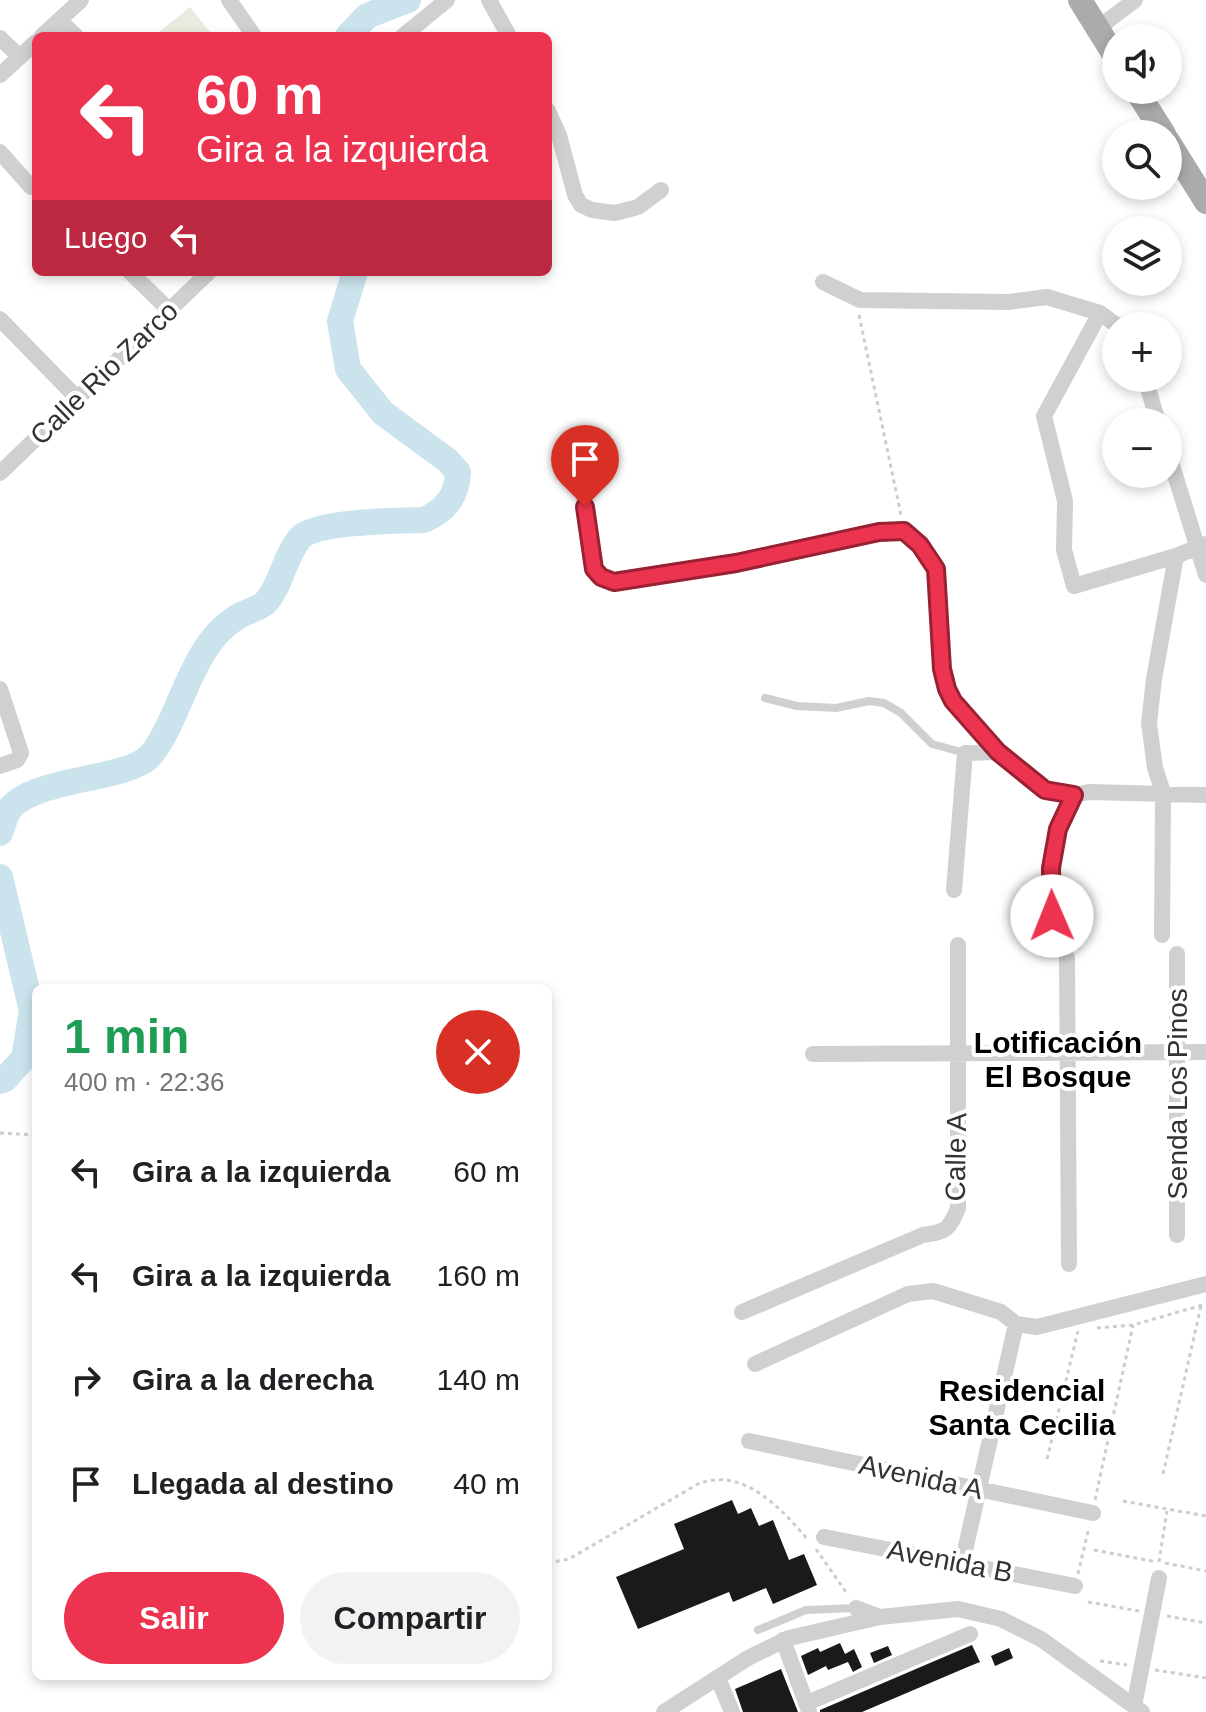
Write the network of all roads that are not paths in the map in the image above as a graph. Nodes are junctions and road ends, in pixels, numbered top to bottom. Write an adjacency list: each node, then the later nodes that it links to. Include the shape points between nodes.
1 (81, 0): 7 (street)
2 (229, 0): 11 (street)
3 (447, 0): 12 (street)
4 (489, 0): 13 (street)
5 (1080, 0): 8 (main road)
6 (1135, 0): 8 (street)
7 (59, 20): 9 (street); 10 (street)
8 (1098, 28): 14 (main road)
9 (46, 32)
10 (72, 32)
11 (251, 32)
12 (408, 32)
13 (507, 32)
14 (1102, 35)
15 (0, 38): 17 (street)
16 (32, 46): 17 (street)
17 (20, 57): 18 (street)
18 (0, 75)
19 (552, 120): 23 (street, via 581,205 615,213 638,207)
20 (0, 152): 22 (street)
21 (1182, 163): 24 (main road)
22 (31, 187)
23 (661, 190)
24 (1206, 202)
25 (134, 276): 28 (street)
26 (205, 276): 28 (street, Calle Rio Zarco)
27 (823, 282): 29 (street, via 860,300 1008,302 1047,297)
28 (169, 310): 31 (street, Calle Rio Zarco)
29 (1100, 313): 36 (street, via 1044,416 1065,501 1067,568 1074,586)
30 (0, 319): 31 (street)
31 (77, 398): 32 (street, Calle Rio Zarco)
32 (0, 473)
33 (581, 476): 40 (street, via 594,569 614,582 904,531 936,569 947,689)
34 (1181, 488): 35 (street)
35 (1202, 545): 36 (street); 37 (street)
36 (1176, 556): 43 (street, via 1149,723)
37 (1206, 575)
38 (0, 689): 42 (street, via 21,753)
39 (765, 698): 41 (lane, via 836,708 884,703 932,744)
40 (998, 752): 41 (street); 44 (street, via 1045,790)
41 (965, 753): 46 (street)
42 (0, 766)
43 (1163, 792): 44 (street); 45 (street); 48 (street)
44 (1074, 795): 47 (street, via 1058,829 1051,868)
45 (1206, 795)
46 (954, 890)
47 (1052, 916)
48 (1162, 935)
49 (958, 945): 54 (street, Calle A)
50 (1177, 954): 52 (street, Senda Los Pinos)
51 (1067, 958): 55 (street)
52 (1176, 1052): 53 (street); 55 (street); 57 (street, Senda Los Pinos)
53 (1206, 1052)
54 (957, 1053): 55 (street); 56 (street); 60 (street, Calle A, via 958,1208 952,1224)
55 (1067, 1053): 58 (street)
56 (813, 1054)
57 (1177, 1235)
58 (1069, 1264)
59 (1206, 1284): 61 (street, via 1037,1327)
60 (742, 1312)
61 (1016, 1324): 62 (street, via 1001,1312 933,1291 908,1294); 64 (street)
62 (755, 1364)
63 (749, 1441): 64 (street, Avenida A)
64 (979, 1489): 65 (street, Avenida A); 67 (street)
65 (1093, 1513)
66 (824, 1537): 67 (street, Avenida B)
67 (962, 1564): 69 (street, Avenida B)
68 (1159, 1570): 77 (street)
69 (1075, 1586)
70 (856, 1608): 71 (street); 72 (lane, via 806,1610)
71 (880, 1617): 74 (street); 77 (street, via 958,1609 1001,1619 1041,1639)
72 (758, 1630)
73 (970, 1634): 76 (street)
74 (783, 1640): 75 (street); 76 (street)
75 (718, 1678): 78 (street); 79 (street)
76 (808, 1708)
77 (1138, 1709)
78 (664, 1712)
79 (732, 1712)

